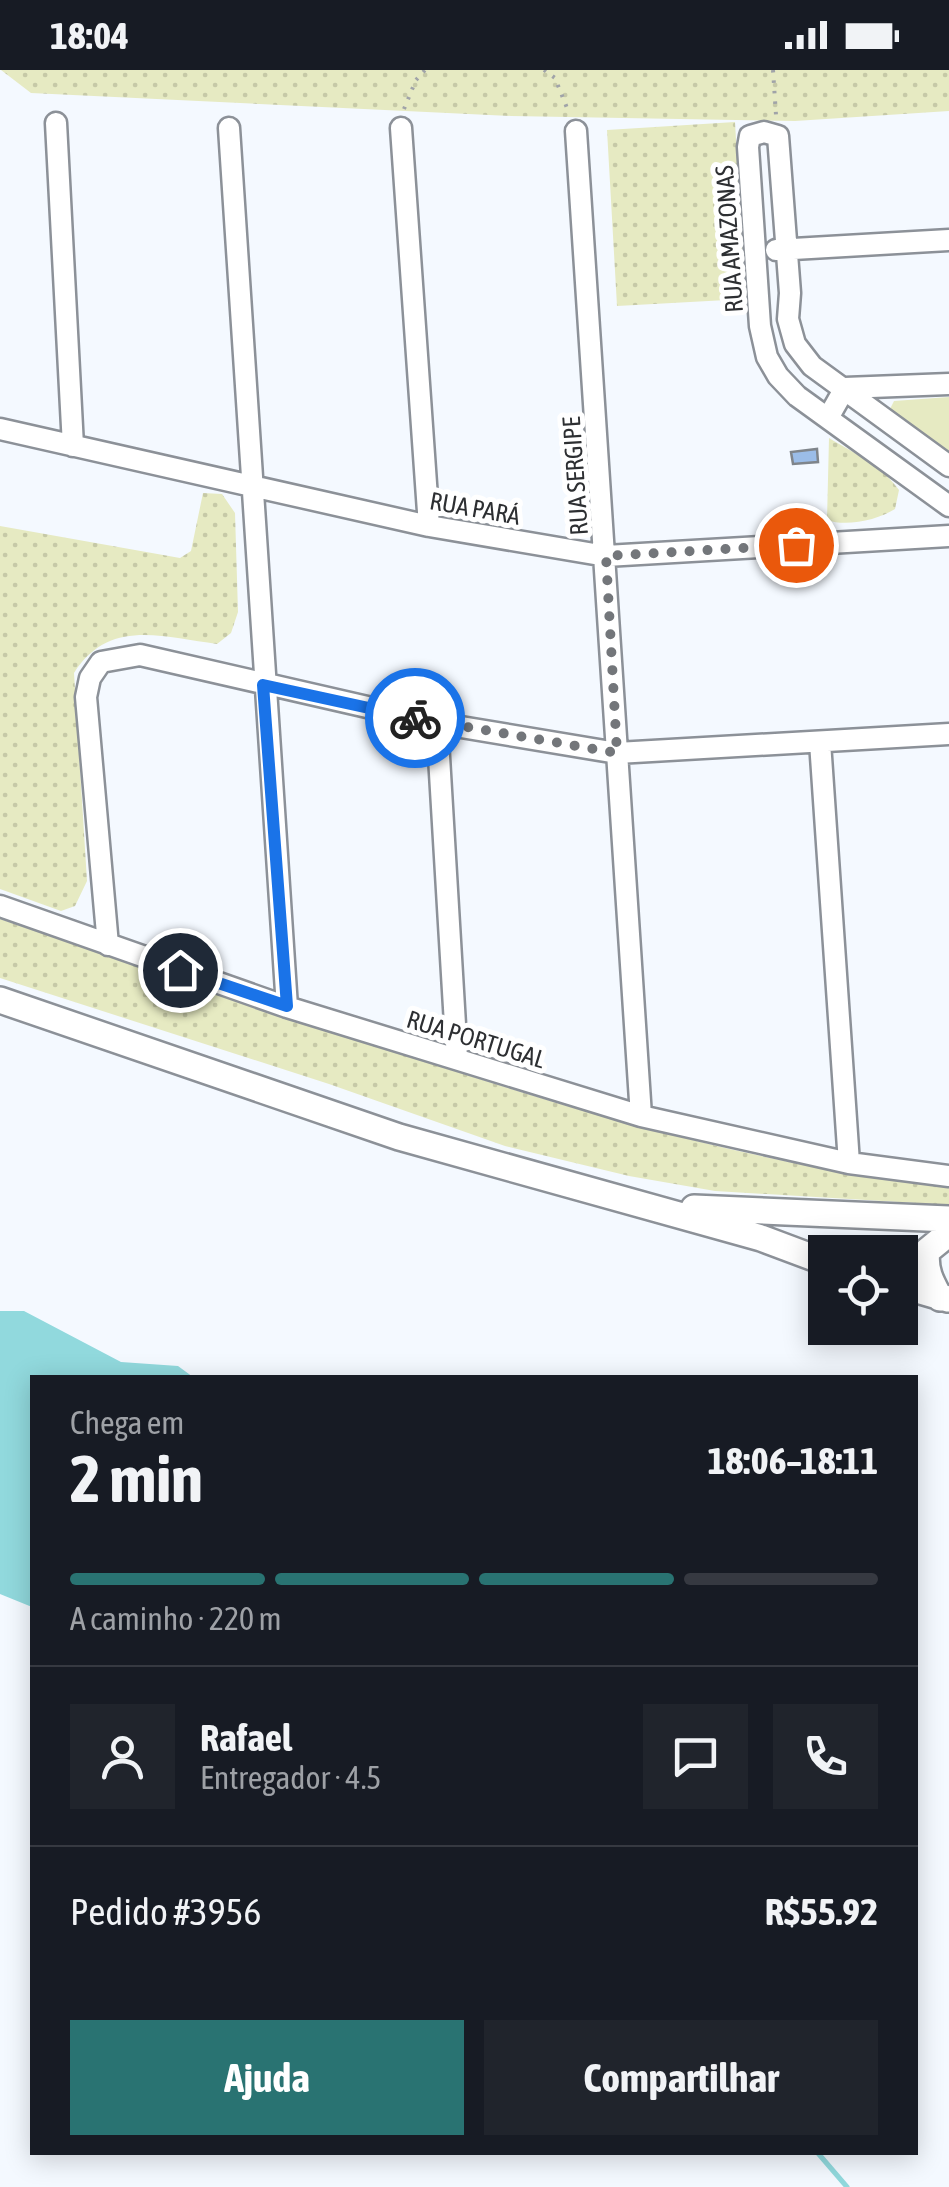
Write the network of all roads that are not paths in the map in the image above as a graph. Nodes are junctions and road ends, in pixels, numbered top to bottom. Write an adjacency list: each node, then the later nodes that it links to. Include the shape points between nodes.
1 (56, 122): 14 (street)
2 (229, 128): 16 (street)
3 (401, 128): 18 (street)
4 (576, 132): 20 (street, RUA SERGIPE)
5 (949, 240): 6 (street)
6 (787, 250): 7 (street); 7 (street, RUA AMAZONAS, via 778,136 756,133 749,140); 9 (street)
7 (756, 251): 8 (street, RUA AMAZONAS)
8 (756, 293): 9 (street); 12 (street, RUA AMAZONAS, via 767,358 797,396)
9 (790, 294): 11 (street, via 794,344)
10 (949, 384): 11 (street)
11 (845, 388): 12 (street); 15 (street)
12 (828, 418): 17 (street, RUA AMAZONAS)
13 (0, 429): 14 (street, RUA PARÁ)
14 (73, 446): 16 (street, RUA PARÁ)
15 (949, 466)
16 (251, 486): 18 (street, RUA PARÁ); 21 (street)
17 (949, 506)
18 (430, 526): 20 (street, RUA PARÁ)
19 (949, 536): 20 (street, RUA PARÁ)
20 (606, 556): 25 (street, RUA SERGIPE)
21 (263, 685): 22 (street); 27 (street, via 140,655 101,662 90,678 86,697); 29 (street)
22 (437, 722): 25 (street); 30 (street)
23 (949, 734): 24 (street)
24 (820, 742): 25 (street); 32 (street)
25 (617, 753): 31 (street, RUA SERGIPE)
26 (0, 906): 27 (street, RUA PORTUGAL)
27 (108, 945): 29 (street, RUA PORTUGAL)
28 (0, 1000): 34 (main road, via 399,1136)
29 (287, 1006): 30 (street, RUA PORTUGAL)
30 (456, 1058): 31 (street, RUA PORTUGAL)
31 (641, 1116): 32 (street, RUA PORTUGAL)
32 (848, 1163): 33 (street, RUA PORTUGAL)
33 (949, 1176)
34 (654, 1206): 35 (main road); 37 (main road)
35 (949, 1219)
36 (949, 1234): 39 (main road, via 927,1251 925,1262)
37 (808, 1256)
38 (918, 1290): 39 (main road)
39 (944, 1298)

